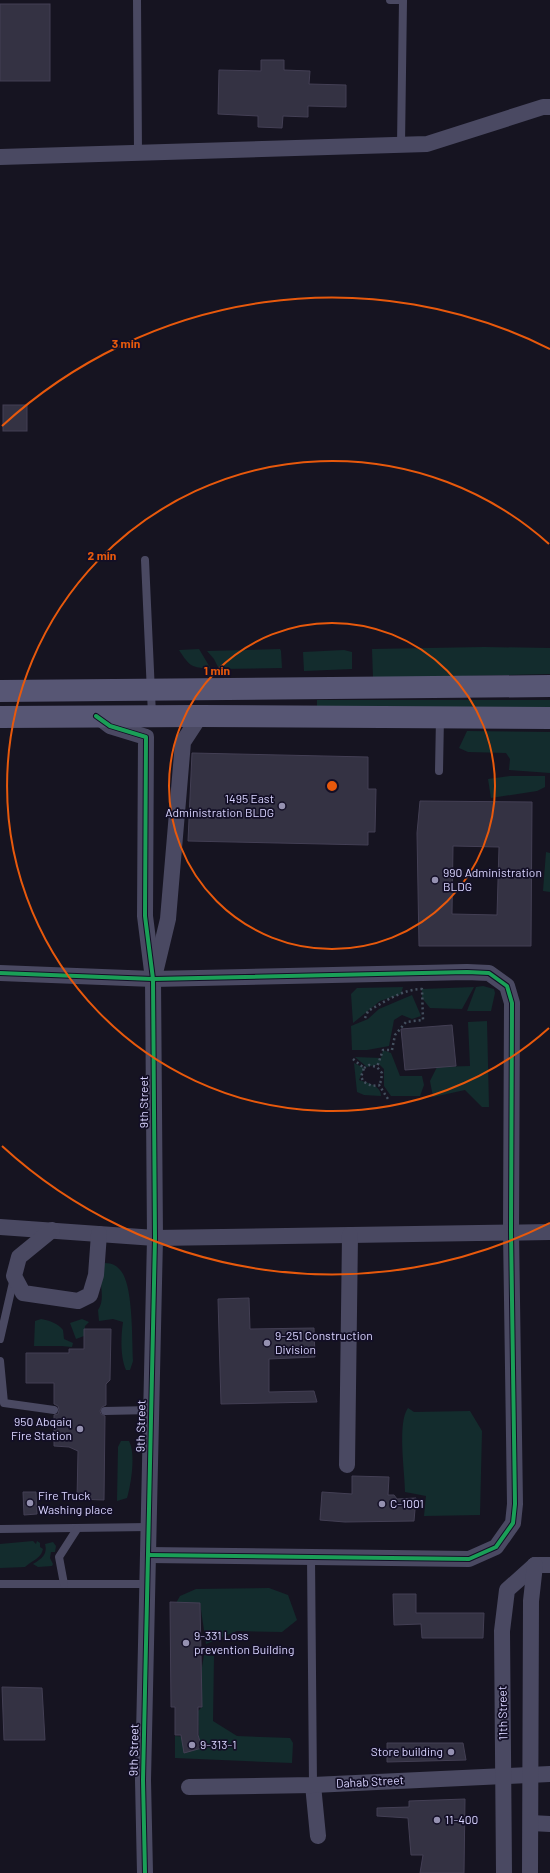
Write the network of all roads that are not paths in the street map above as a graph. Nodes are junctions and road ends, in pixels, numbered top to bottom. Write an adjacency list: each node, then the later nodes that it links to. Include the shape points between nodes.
1 (137, 0): 6 (lane)
2 (390, 0): 3 (lane)
3 (403, 0): 5 (lane)
4 (550, 107): 5 (street, via 543,107 427,144)
5 (401, 145): 6 (street)
6 (138, 153): 7 (street)
7 (0, 157)
8 (145, 560): 10 (lane)
9 (550, 686): 10 (street)
10 (151, 690): 11 (street); 13 (lane)
11 (0, 691)
12 (96, 716): 13 (street); 15 (street); 20 (street, via 110,726 146,737 145,916)
13 (152, 716): 14 (street)
14 (200, 716): 16 (street); 20 (street, via 182,742 168,918)
15 (0, 717)
16 (440, 717): 17 (street); 18 (lane)
17 (550, 718)
18 (439, 771)
19 (0, 973): 20 (street)
20 (153, 979): 23 (street, via 489,973 507,986 512,1003); 27 (street, 9th Street)
21 (0, 1227): 22 (street)
22 (52, 1230): 25 (street); 28 (street, via 19,1257)
23 (511, 1232): 24 (street); 26 (street); 39 (street, via 515,1504 513,1523 496,1547 469,1559)
24 (550, 1232)
25 (99, 1234): 27 (street); 28 (street, via 96,1275 90,1295 78,1301 23,1292)
26 (350, 1235): 27 (street); 34 (street)
27 (155, 1238): 32 (street, 9th Street)
28 (14, 1276): 29 (lane)
29 (0, 1339)
30 (0, 1361): 31 (lane, via 4,1402)
31 (54, 1410)
32 (152, 1410): 33 (lane); 35 (street, 9th Street)
33 (106, 1411)
34 (347, 1465)
35 (149, 1527): 37 (lane); 38 (street, 9th Street)
36 (0, 1529): 37 (lane)
37 (77, 1529): 42 (lane, via 59,1557)
38 (148, 1555): 39 (street); 43 (street, 9th Street)
39 (311, 1557): 47 (lane)
40 (542, 1565): 44 (street, via 531,1600); 46 (street, 11th Street, via 507,1590 502,1631)
41 (0, 1584): 42 (lane)
42 (64, 1584): 43 (lane)
43 (148, 1584): 52 (street, 9th Street, via 143,1780)
44 (532, 1774): 45 (street, Dahab Street); 46 (street, Dahab Street); 49 (street)
45 (550, 1774)
46 (504, 1775): 47 (street, Dahab Street); 53 (street, 11th Street)
47 (313, 1785): 48 (street, Dahab Street); 51 (street)
48 (189, 1787)
49 (531, 1823): 50 (street); 54 (street)
50 (550, 1824)
51 (318, 1836)
52 (145, 1873)
53 (504, 1873)
54 (530, 1873)

